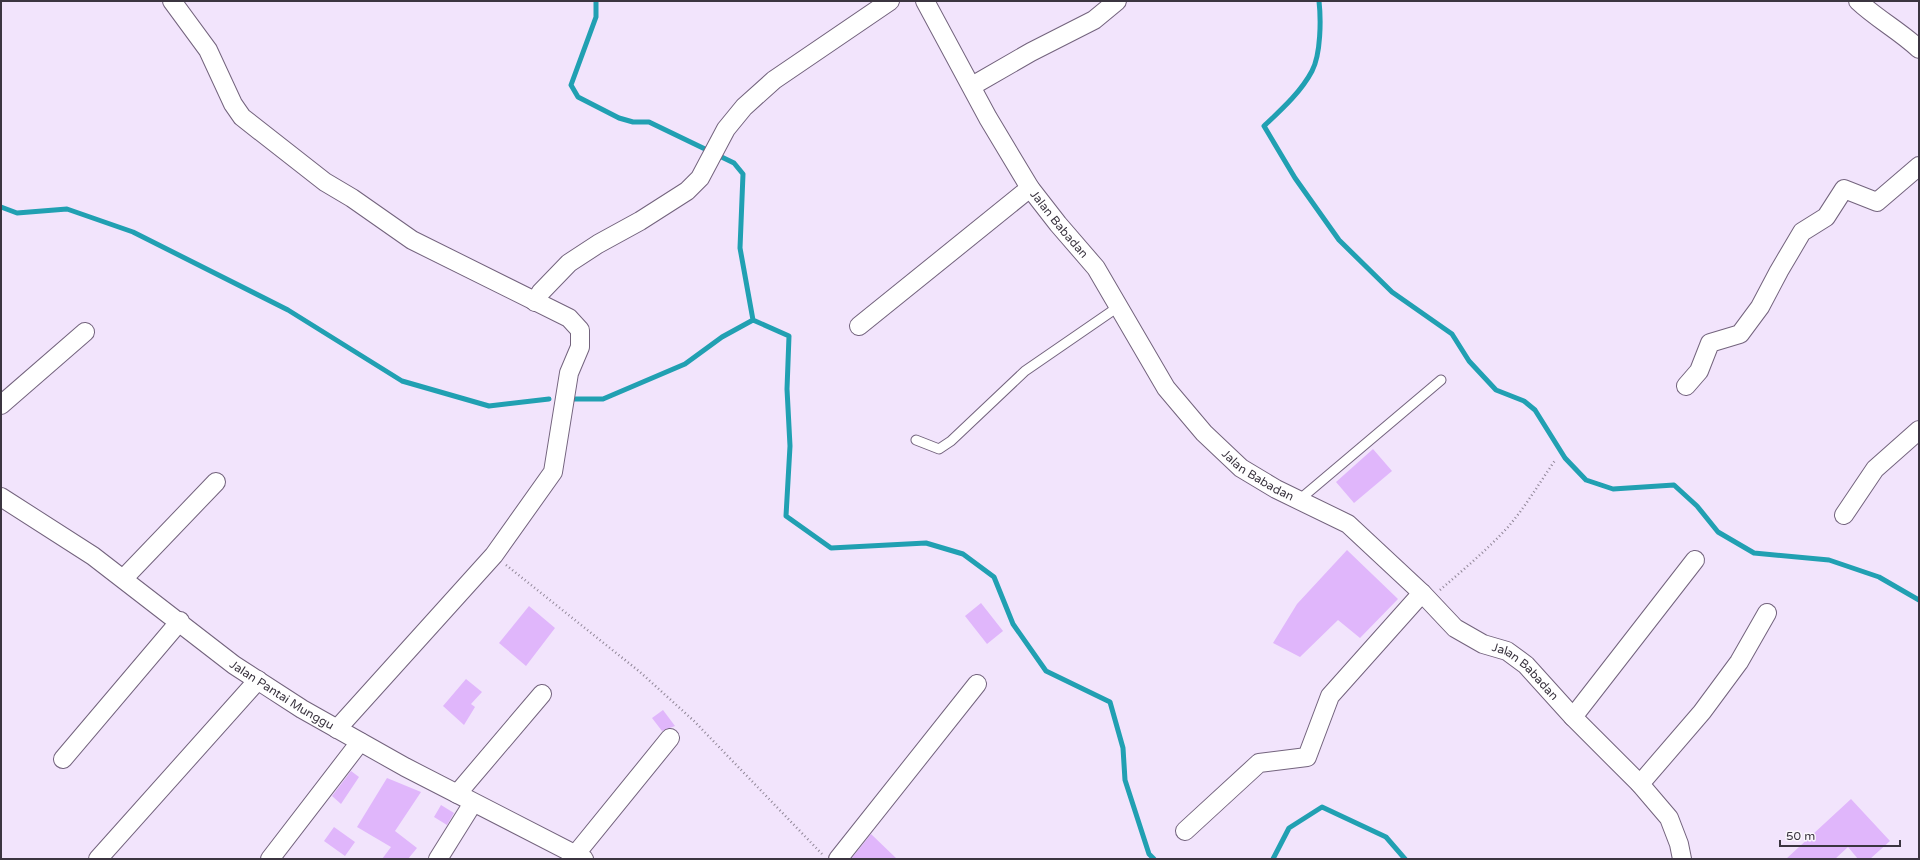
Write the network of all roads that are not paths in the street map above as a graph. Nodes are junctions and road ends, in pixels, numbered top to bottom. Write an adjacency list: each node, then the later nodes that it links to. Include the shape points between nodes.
1 (172, 1): 10 (street, via 208,50 233,104 242,117 325,182 412,240)
2 (890, 1): 10 (street, via 774,80 744,107 726,129 700,178 687,191 569,263 541,292)
3 (925, 1): 7 (street, Jalan Babadan)
4 (1117, 1): 7 (street, via 1094,20)
5 (1858, 1): 6 (street)
6 (1919, 49)
7 (972, 86): 9 (street, Jalan Babadan)
8 (1919, 166): 15 (street, via 1877,202 1844,189 1826,217 1802,232 1760,307 1740,334 1710,342 1699,371)
9 (1030, 188): 11 (street, Jalan Babadan, via 1096,268); 12 (street)
10 (535, 302): 32 (street, via 569,318 580,330 580,347 570,373 552,472 494,555)
11 (1118, 307): 18 (lane, via 1025,371 951,441 939,449); 21 (street, Jalan Babadan, via 1166,388 1204,433 1241,468)
12 (859, 326)
13 (84, 332): 16 (street)
14 (1441, 380): 21 (lane)
15 (1686, 386)
16 (1, 405)
17 (1919, 430): 22 (street, via 1875,469)
18 (916, 440)
19 (216, 482): 24 (street)
20 (1, 497): 24 (street, Jalan Pantai Munggu)
21 (1299, 500): 25 (street, Jalan Babadan, via 1348,524)
22 (1844, 515)
23 (1694, 560): 31 (street)
24 (124, 578): 27 (street, Jalan Pantai Munggu)
25 (1425, 596): 31 (street, Jalan Babadan, via 1455,628 1484,644 1507,651 1526,665); 39 (street, via 1330,696 1307,757 1259,763)
26 (1767, 613): 36 (street, via 1739,662 1702,712)
27 (180, 621): 28 (street, Jalan Pantai Munggu); 35 (street)
28 (258, 680): 32 (street, Jalan Pantai Munggu); 41 (street)
29 (977, 684): 44 (street)
30 (542, 694): 37 (street)
31 (1573, 717): 36 (street, Jalan Babadan)
32 (337, 729): 34 (street, Jalan Pantai Munggu)
33 (670, 738): 40 (street)
34 (360, 742): 37 (street, Jalan Pantai Munggu); 42 (street)
35 (62, 759)
36 (1640, 784): 45 (street, Jalan Babadan, via 1669,818)
37 (456, 794): 38 (street, Jalan Pantai Munggu)
38 (474, 803): 40 (street, Jalan Pantai Munggu); 43 (street)
39 (1185, 831)
40 (579, 857)
41 (98, 859)
42 (270, 859)
43 (438, 859)
44 (838, 859)
45 (1682, 859)

